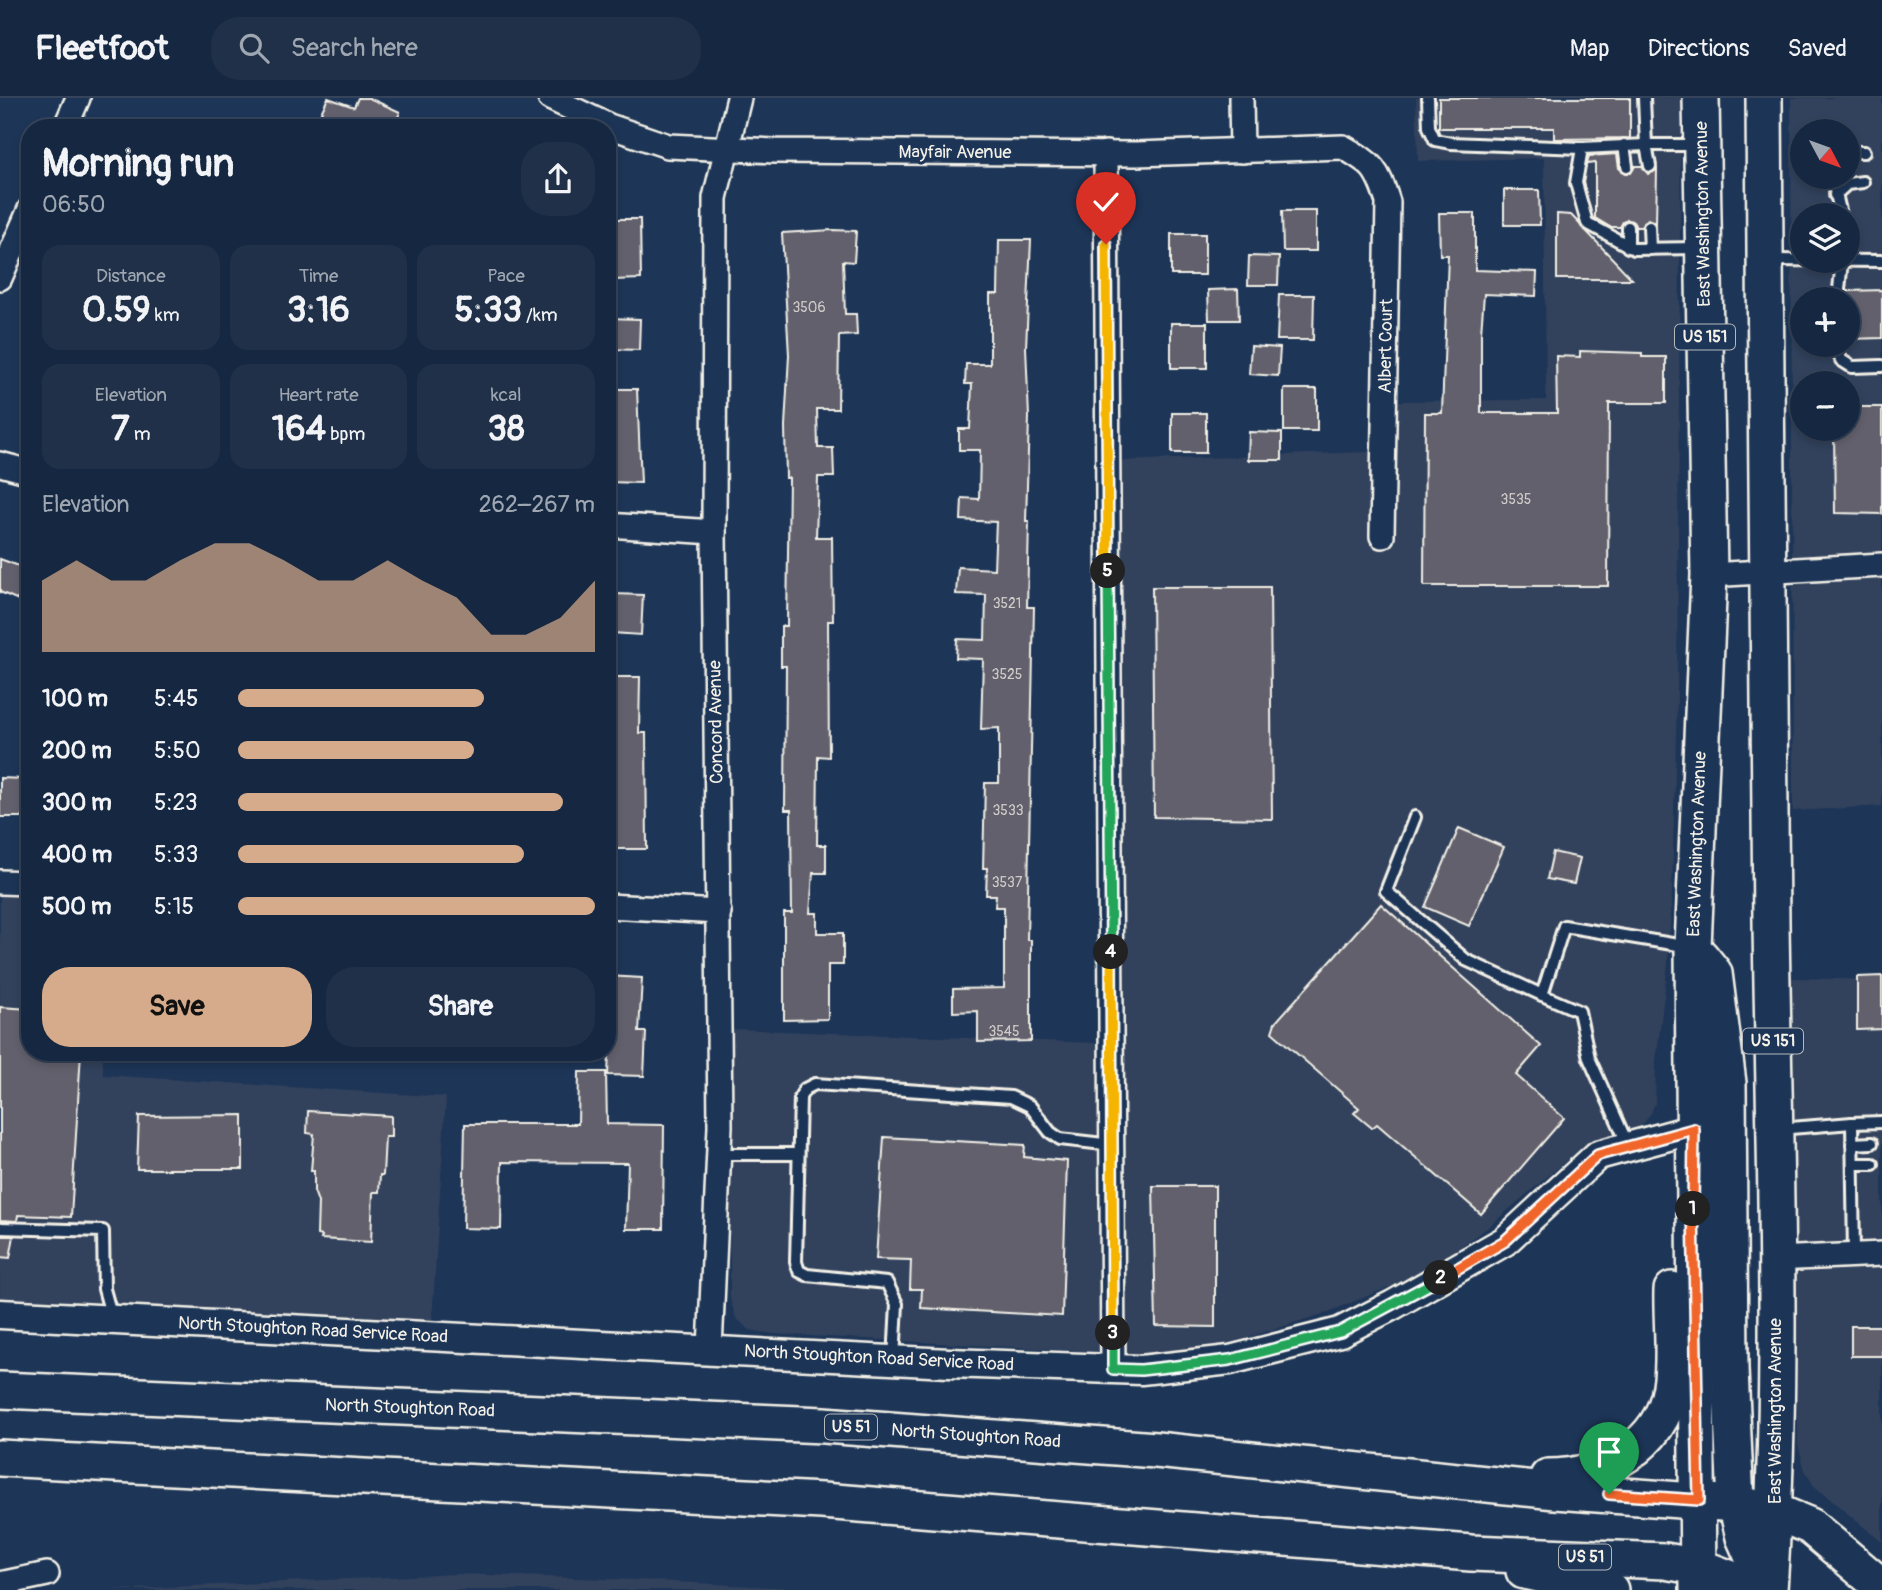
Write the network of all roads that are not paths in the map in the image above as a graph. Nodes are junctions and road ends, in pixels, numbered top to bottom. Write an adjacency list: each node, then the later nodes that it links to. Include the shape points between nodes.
1 (78, 98): 9 (street)
2 (550, 98): 10 (street, Mayfair Avenue)
3 (739, 98): 16 (street, Concord Avenue)
4 (1241, 98): 17 (street)
5 (1428, 98): 15 (lane, via 1429,127 1435,140)
6 (1644, 98): 14 (lane)
7 (1701, 98): 12 (main road, East Washington Avenue / US 151)
8 (1764, 98): 34 (main road, East Washington Avenue / US 151)
9 (69, 119)
10 (594, 119)
11 (616, 128): 16 (street, Mayfair Avenue, via 668,146)
12 (1702, 144): 14 (lane); 32 (main road, East Washington Avenue / US 151)
13 (1624, 145): 14 (lane); 15 (lane); 22 (lane)
14 (1646, 145): 23 (lane)
15 (1582, 148): 31 (lane, via 1576,183 1587,223)
16 (725, 149): 20 (street, Mayfair Avenue); 44 (street, Concord Avenue, via 715,198)
17 (1241, 151): 20 (street, Mayfair Avenue); 21 (street, Mayfair Avenue, via 1343,148)
18 (1860, 152): 19 (lane)
19 (1864, 152)
20 (1106, 153): 62 (street)
21 (1367, 161): 45 (street, Albert Court, via 1378,171 1388,202)
22 (1627, 166)
23 (1650, 166)
24 (1863, 182): 26 (lane, via 1847,184)
25 (1834, 189): 26 (lane)
26 (1835, 195): 27 (lane)
27 (1837, 203)
28 (1628, 227): 31 (lane)
29 (1649, 227): 33 (lane)
30 (21, 230): 38 (street)
31 (1628, 247): 33 (lane)
32 (1704, 248): 33 (lane); 48 (main road, East Washington Avenue / US 151)
33 (1650, 249)
34 (1765, 260): 35 (lane); 47 (main road, East Washington Avenue / US 151)
35 (1790, 260)
36 (1860, 261): 37 (lane)
37 (1882, 261)
38 (0, 278)
39 (1840, 357): 40 (lane, via 1853,367)
40 (1882, 366)
41 (0, 464): 42 (street)
42 (21, 470)
43 (616, 527): 44 (street)
44 (714, 532): 53 (street, Concord Avenue)
45 (1382, 536)
46 (1882, 565): 47 (street)
47 (1765, 571): 48 (street); 59 (main road, East Washington Avenue / US 151)
48 (1709, 575): 54 (main road, East Washington Avenue / US 151)
49 (1415, 817): 55 (lane, via 1387,891 1466,960)
50 (0, 882): 51 (street)
51 (21, 883)
52 (616, 906): 53 (street)
53 (719, 912): 64 (street, Concord Avenue)
54 (1693, 947): 55 (lane, via 1564,926); 58 (main road, East Washington Avenue / US 151); 82 (main road, via 1714,973 1728,1083)
55 (1542, 995): 63 (lane, via 1579,1012 1589,1058)
56 (1882, 1122): 57 (lane)
57 (1852, 1123): 59 (lane); 60 (lane)
58 (1694, 1129): 63 (street, North Stoughton Road Service Road); 68 (main road, East Washington Avenue / US 151)
59 (1774, 1129): 72 (main road, East Washington Avenue / US 151)
60 (1853, 1143): 61 (lane); 66 (lane)
61 (1872, 1143)
62 (1112, 1145): 65 (lane, via 1060,1139 1030,1106 1011,1097 815,1083 800,1097); 77 (street)
63 (1629, 1145): 77 (street, North Stoughton Road Service Road, via 1598,1155 1505,1241 1340,1332 1230,1360)
64 (719, 1154): 65 (lane); 75 (street, Concord Avenue)
65 (798, 1154): 76 (lane, via 796,1262 807,1275 887,1283 897,1304)
66 (1853, 1164): 67 (lane); 71 (lane)
67 (1873, 1164)
68 (1693, 1173): 80 (main road, via 1672,1195 1671,1387 1655,1427 1645,1439 1611,1465 1562,1477); 81 (main road, East Washington Avenue / US 151)
69 (0, 1228): 74 (lane, via 103,1231 104,1289)
70 (1882, 1254): 71 (street)
71 (1854, 1255): 72 (street)
72 (1776, 1259): 83 (main road, East Washington Avenue / US 151)
73 (0, 1314): 74 (street, North Stoughton Road Service Road)
74 (113, 1320): 75 (street, North Stoughton Road Service Road)
75 (710, 1349): 76 (street, North Stoughton Road Service Road)
76 (894, 1360): 77 (street, North Stoughton Road Service Road)
77 (1113, 1369)
78 (0, 1390): 80 (main road, North Stoughton Road / US 51, via 824,1425 1156,1450)
79 (0, 1458): 84 (main road, US 51, via 822,1502)
80 (1412, 1476): 81 (main road, North Stoughton Road / US 51)
81 (1699, 1500): 82 (main road, North Stoughton Road / US 51); 86 (main road, East Washington Avenue / US 151); 89 (main road, via 1731,1536)
82 (1736, 1504): 83 (main road, North Stoughton Road / US 51); 89 (main road)
83 (1774, 1511): 88 (main road, North Stoughton Road / US 51, via 1810,1526); 89 (main road, East Washington Avenue / US 151)
84 (1471, 1553): 86 (main road, US 51, via 1642,1560); 90 (main road, via 1539,1575)
85 (47, 1574): 87 (street)
86 (1699, 1578): 89 (main road, US 51)
87 (0, 1584)
88 (1882, 1587)
89 (1756, 1588)
90 (1610, 1590)

